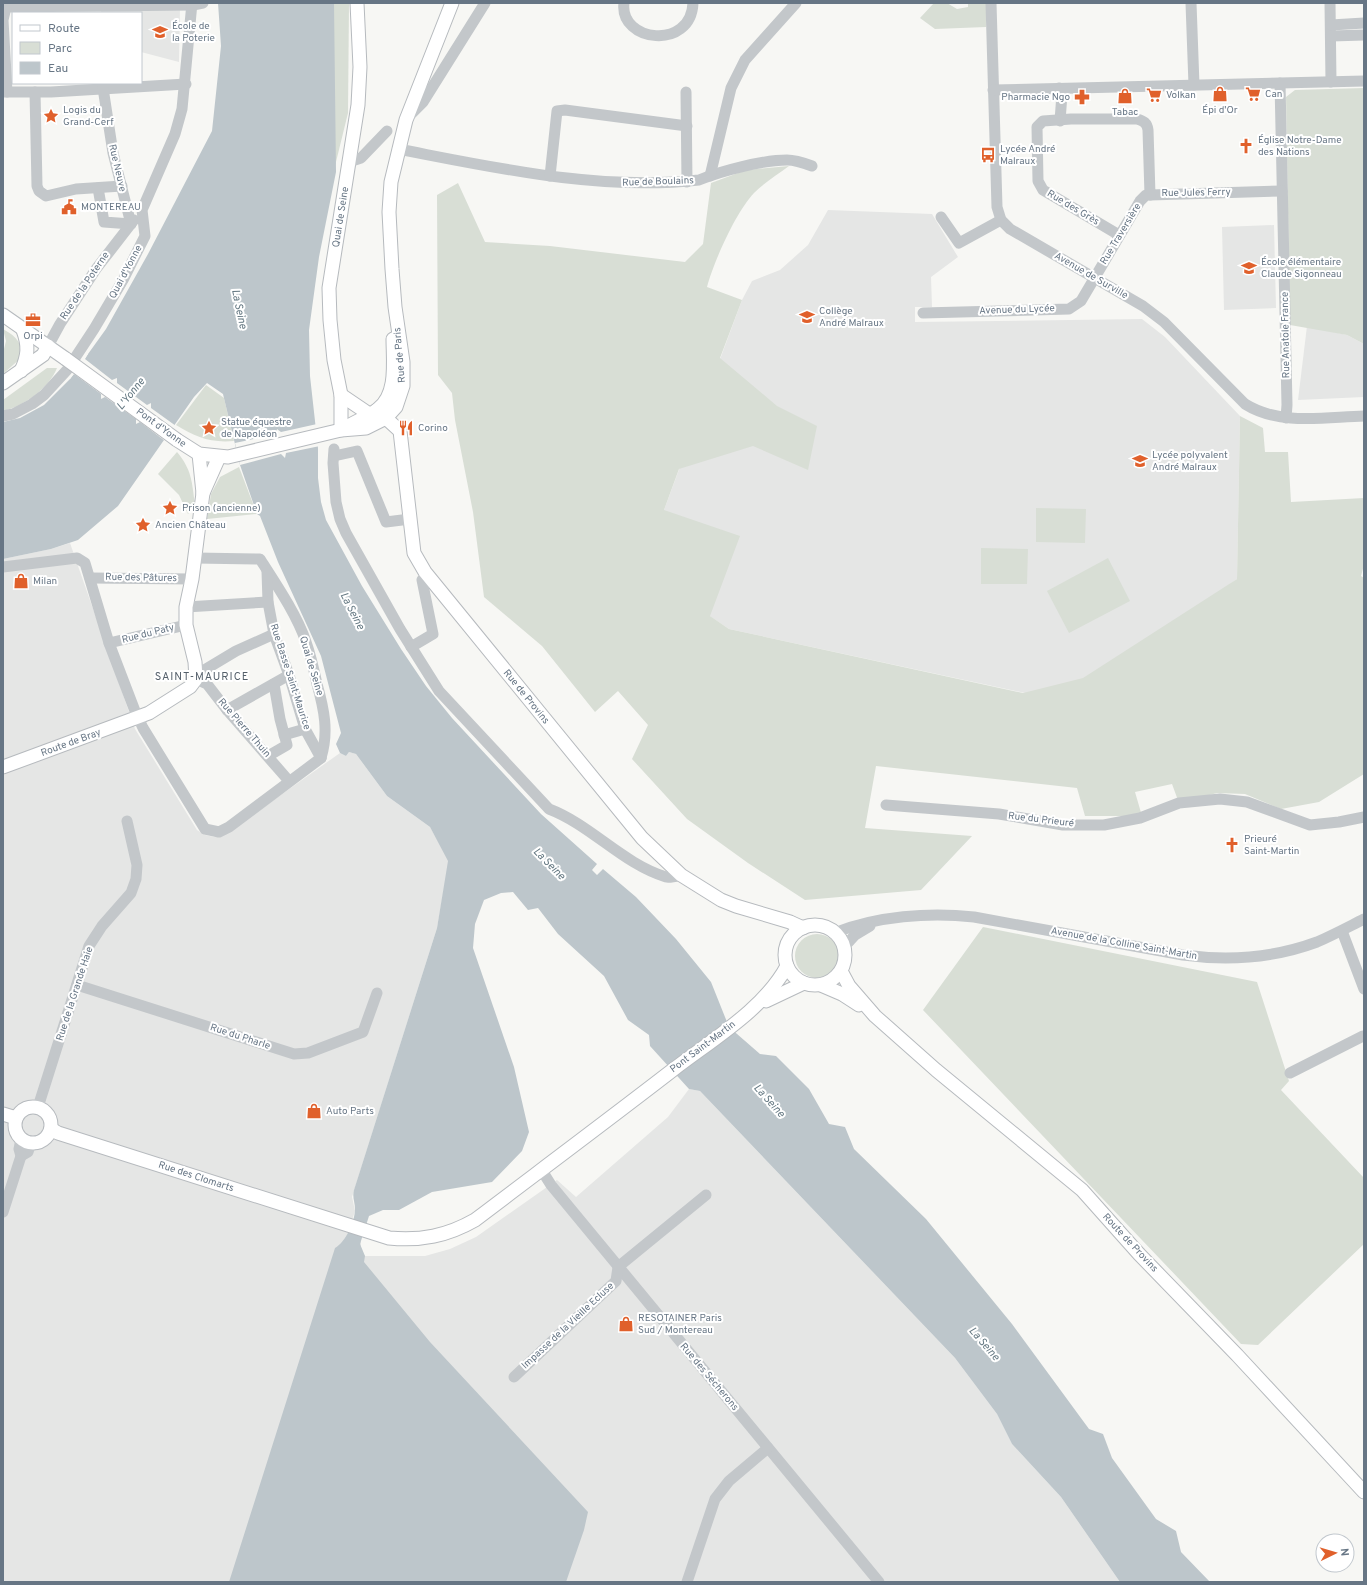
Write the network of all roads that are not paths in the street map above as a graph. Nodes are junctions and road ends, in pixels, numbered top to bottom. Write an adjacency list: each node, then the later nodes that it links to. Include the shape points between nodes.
1 (357, 3): 35 (main road, Quai de Seine, via 360,67 358,105)
2 (452, 3): 17 (main road, Rue de Paris)
3 (485, 3): 16 (street)
4 (624, 3): 5 (street, via 627,19 640,32 648,36 660,36 670,35 684,26 693,10)
5 (693, 3)
6 (796, 3): 38 (street, via 741,67 731,88)
7 (991, 3): 26 (street)
8 (1191, 3): 23 (street)
9 (1330, 3): 13 (street)
10 (196, 4): 11 (street); 22 (street)
11 (6, 5): 27 (street, via 3,20)
12 (1364, 23): 13 (street)
13 (1331, 25): 15 (street)
14 (1364, 35): 15 (street)
15 (1331, 36): 20 (street)
16 (456, 47): 17 (street); 18 (street)
17 (431, 53): 18 (street); 30 (main road, Rue de Paris)
18 (446, 63): 30 (street, via 423,102)
19 (1364, 81): 20 (street)
20 (1330, 82): 21 (street)
21 (1280, 83): 23 (street); 42 (street, Rue Anatole France)
22 (186, 84): 24 (street); 44 (street, via 175,134)
23 (1194, 85): 25 (street)
24 (103, 88): 28 (street); 40 (street, Rue Neuve, via 112,153)
25 (1059, 88): 26 (street); 31 (street, via 1062,94)
26 (993, 90): 46 (street, via 995,186)
27 (5, 92): 28 (street)
28 (35, 92): 41 (street, via 39,191 46,196 76,188)
29 (686, 92): 32 (street)
30 (406, 120): 34 (main road, Rue de Paris)
31 (1060, 120): 43 (street, Rue Jules Ferry, via 1144,121 1148,130); 48 (street, Rue des Grès, via 1043,121 1037,127 1038,181 1043,190)
32 (687, 126): 37 (street, via 557,111); 39 (street)
33 (387, 131): 35 (street, via 361,158)
34 (398, 149): 37 (street, Rue de Boulains); 57 (main road, Rue de Paris, via 389,212 403,386 396,407)
35 (349, 162): 56 (main road, Quai de Seine, via 329,288 334,360)
36 (812, 166): 38 (street, Rue de Boulains, via 786,160)
37 (550, 176): 39 (street, Rue de Boulains, via 606,182)
38 (710, 176): 39 (street, Rue de Boulains)
39 (687, 182)
40 (122, 186): 41 (street); 47 (street, Rue Neuve)
41 (98, 188): 47 (street, via 104,222)
42 (1282, 191): 43 (street, Rue Jules Ferry); 60 (street, Rue Anatole France)
43 (1150, 195): 48 (street, Rue Traversière, via 1146,195 1140,201)
44 (142, 210): 47 (street, Rue de la Poterne); 58 (street, Quai d'Yonne, via 145,236 123,280 83,347 67,370 44,395 13,414)
45 (941, 217): 46 (street, via 959,243)
46 (1001, 220): 49 (street, Avenue de Surville, via 1010,229)
47 (131, 224): 53 (street, Rue de la Poterne, via 100,262)
48 (1119, 235): 49 (street, Rue Traversière)
49 (1095, 278): 50 (street, Avenue du Lycée, via 1081,301 1069,309); 60 (street, Avenue de Surville, via 1143,306 1164,322 1245,404 1257,411)
50 (923, 313)
51 (3, 315): 52 (main road, Pont d'Yonne)
52 (23, 330): 53 (main road, Pont d'Yonne); 54 (main road, via 28,346 27,358)
53 (48, 346): 54 (main road, via 43,355); 62 (main road, Pont d'Yonne, bridge)
54 (21, 371): 55 (main road)
55 (3, 383)
56 (344, 397): 57 (main road, Rue de Provins); 61 (main road, Quai de Seine)
57 (378, 414): 61 (main road, Rue de Paris, via 366,428); 65 (main road, Rue de Provins, via 400,431)
58 (3, 416)
59 (1364, 416): 60 (street, Avenue de Surville)
60 (1286, 418)
61 (349, 428): 63 (main road, Rue de Paris)
62 (199, 454): 63 (main road); 64 (main road)
63 (219, 458): 64 (main road)
64 (203, 493): 66 (main road)
65 (410, 519): 69 (main road, Rue de Provins, via 414,553); 77 (street, via 386,522 357,451 334,452 336,502 346,534)
66 (195, 558): 68 (street, Quai de Seine, via 260,559); 71 (main road)
67 (3, 567): 70 (street, via 77,558 85,563)
68 (267, 570): 72 (street, Rue Basse Saint-Maurice); 86 (street, Quai de Seine, via 306,641 325,716 325,746)
69 (428, 576): 77 (street, via 422,580 433,634); 92 (main road, Rue de Provins, via 642,838)
70 (90, 578): 71 (street, Rue des Pâtures); 76 (street)
71 (192, 579): 73 (main road)
72 (268, 602): 73 (street); 75 (street, Rue Basse Saint-Maurice)
73 (186, 607): 74 (main road)
74 (186, 625): 76 (street, Rue du Paty); 79 (main road)
75 (274, 634): 78 (street, Rue Basse Saint-Maurice); 79 (street, via 236,651)
76 (109, 643): 82 (street)
77 (412, 647): 92 (street, via 439,691 549,809 566,815 637,863 668,878)
78 (289, 675): 80 (street); 83 (street, Rue Basse Saint-Maurice)
79 (196, 678): 81 (street, Rue Pierre Thuin, via 207,684); 82 (main road, Route de Bray, via 190,687 180,694)
80 (274, 684): 81 (street); 84 (street)
81 (227, 710): 85 (street, Rue Pierre Thuin)
82 (138, 718): 87 (main road, Route de Bray); 88 (street, via 205,829 219,832 229,827)
83 (305, 730): 84 (street); 86 (street, Rue Basse Saint-Maurice)
84 (284, 735): 85 (street, via 287,745)
85 (268, 756): 88 (street, Rue Pierre Thuin)
86 (321, 758): 88 (street)
87 (3, 767)
88 (290, 781)
89 (886, 805): 90 (street, Rue du Prieuré, via 999,814 1063,824 1104,825 1140,818 1180,803 1220,799 1241,801 1310,825)
90 (1364, 817)
91 (127, 821): 104 (street, Rue de la Grande Haie, via 137,865 136,879 131,893 102,926 89,946)
92 (681, 875): 93 (main road, Rue de Provins, via 721,900)
93 (772, 917): 96 (main road, Rue de Provins); 99 (main road, via 784,929)
94 (1364, 919): 97 (street, Avenue de la Colline Saint-Martin)
95 (879, 921): 97 (street, Avenue de la Colline Saint-Martin, via 937,914 974,916 1138,948 1212,958 1242,958 1281,952 1306,946); 98 (street, Avenue de la Colline Saint-Martin); 100 (street, Avenue de la Colline Saint-Martin, via 855,935)
96 (803, 928): 98 (main road, via 819,926); 99 (main road)
97 (1342, 931): 106 (street)
98 (834, 933): 100 (main road)
99 (788, 942): 101 (main road)
100 (844, 947): 102 (main road)
101 (787, 966): 103 (main road, via 794,976); 108 (main road, via 779,981)
102 (841, 971): 105 (main road); 109 (main road, via 849,986)
103 (804, 983): 105 (main road); 108 (main road)
104 (77, 985): 107 (street, Rue du Pharle, via 294,1054 308,1053 363,1032); 112 (street, Rue de la Grande Haie)
105 (820, 985): 109 (main road, via 842,994)
106 (1364, 989)
107 (377, 994)
108 (760, 1003): 117 (main road, Pont Saint-Martin)
109 (875, 1016): 123 (main road, Route de Provins, via 936,1070 1082,1190 1139,1254)
110 (1364, 1036): 111 (street)
111 (1290, 1073)
112 (38, 1108): 114 (main road, via 28,1108); 115 (main road, via 47,1114)
113 (3, 1114): 114 (main road)
114 (16, 1118): 116 (main road, via 15,1129)
115 (51, 1129): 116 (main road, via 46,1139 36,1143); 117 (main road, Rue des Clomarts, via 342,1224 389,1238 406,1240 446,1234 475,1220)
116 (26, 1141): 119 (street, via 19,1149 21,1156)
117 (541, 1169): 120 (street, Rue des Sécherons, via 551,1185)
118 (706, 1195): 120 (street, Impasse de la Vieille Ecluse)
119 (3, 1212)
120 (618, 1267): 121 (street, Impasse de la Vieille Ecluse, via 616,1280); 122 (street, Rue des Sécherons)
121 (514, 1377)
122 (768, 1448): 124 (street, via 729,1481 715,1499); 125 (street, Rue des Sécherons)
123 (1363, 1490)
124 (688, 1582)
125 (879, 1582)

